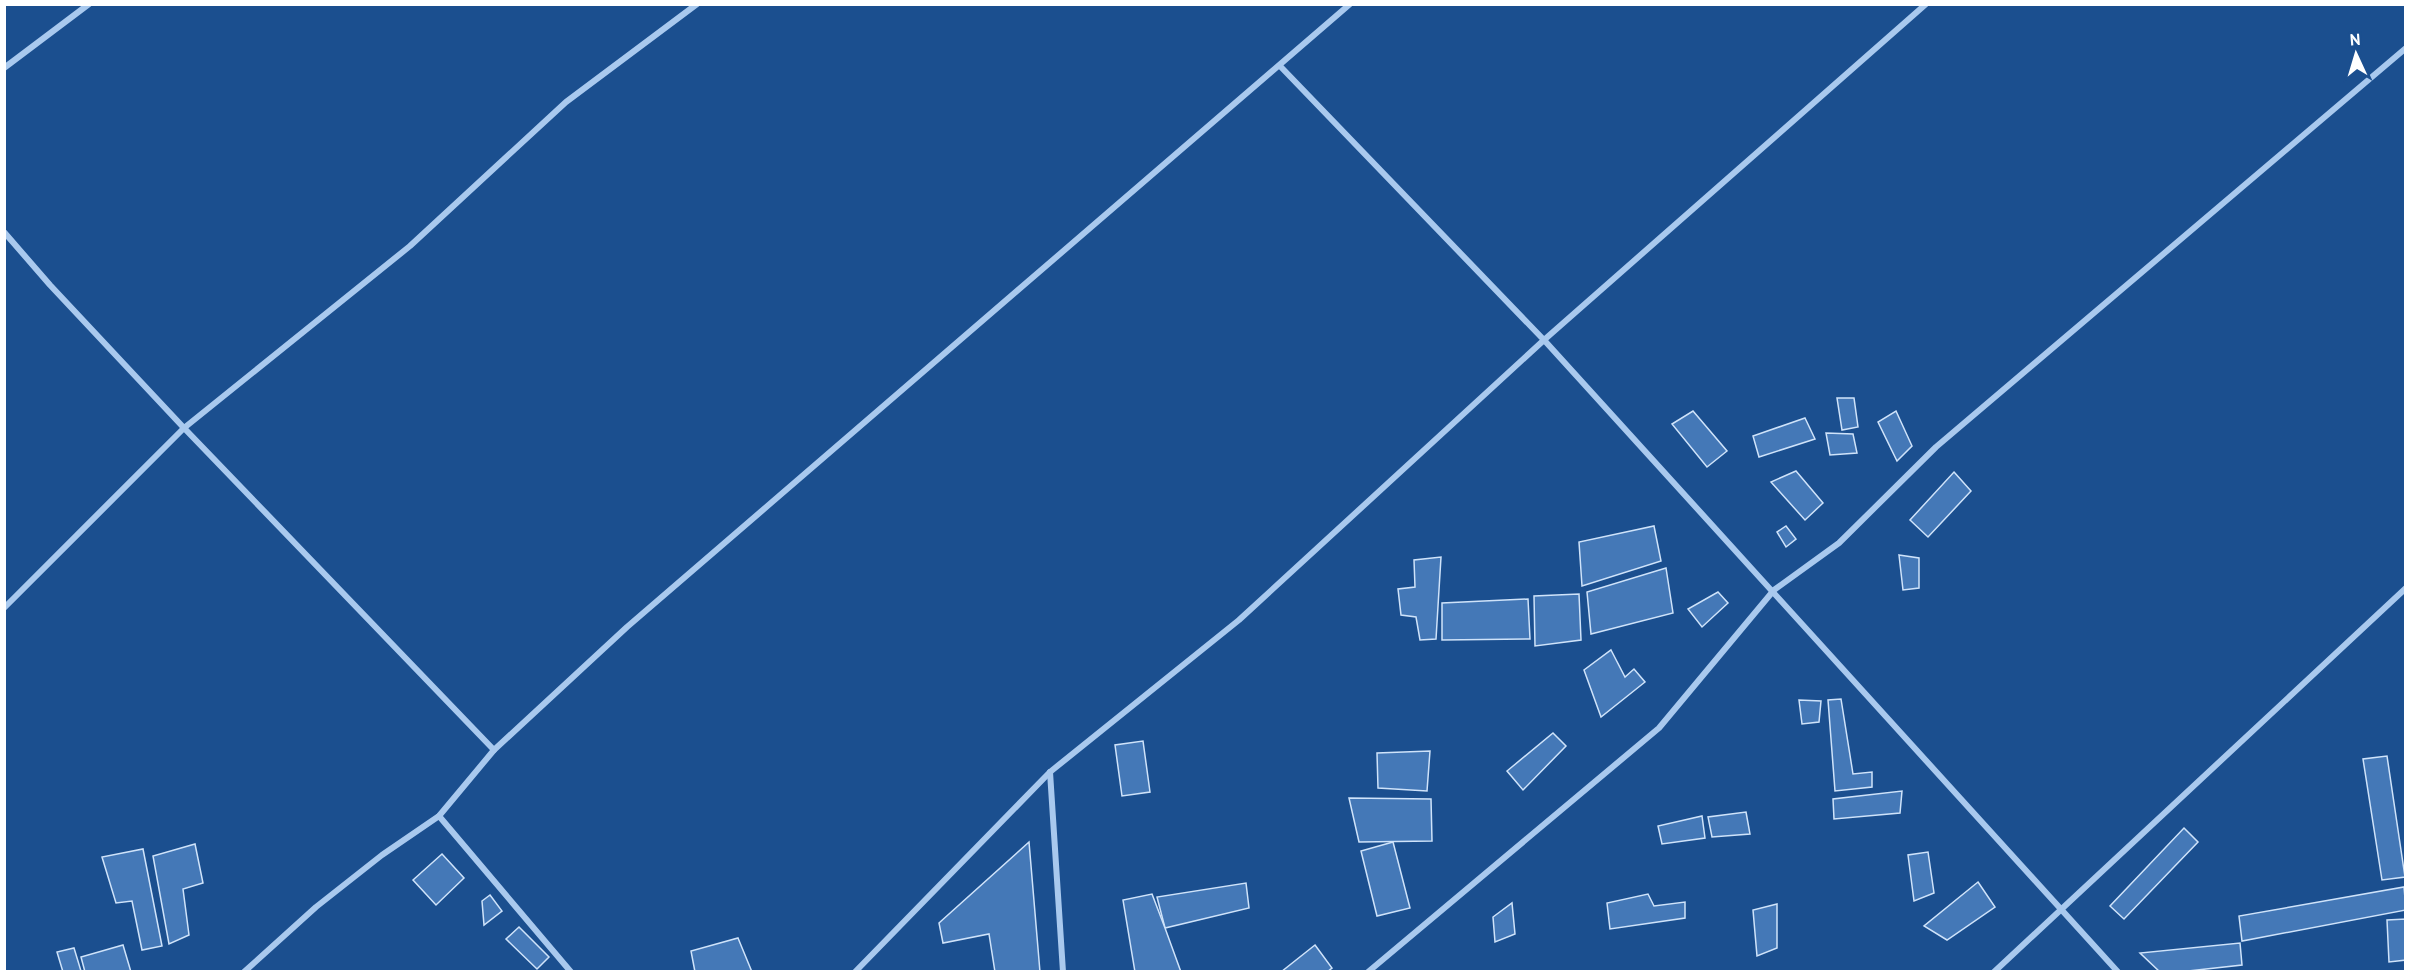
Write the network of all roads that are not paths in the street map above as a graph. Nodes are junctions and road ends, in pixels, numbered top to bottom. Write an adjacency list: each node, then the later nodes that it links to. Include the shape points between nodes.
1 (89, 4): 7 (street)
2 (698, 4): 10 (street, via 566,102 410,246)
3 (1350, 4): 6 (street)
4 (1926, 4): 9 (street)
5 (2406, 48): 12 (street, via 1936,447 1839,543)
6 (1280, 66): 9 (street); 14 (street, via 627,627)
7 (4, 68)
8 (4, 232): 10 (street)
9 (1544, 340): 12 (street); 15 (street, via 1239,620)
10 (184, 429): 13 (street); 14 (street)
11 (2406, 588): 17 (street)
12 (1774, 590): 17 (street); 22 (street, via 1659,728)
13 (4, 608)
14 (494, 750): 16 (street)
15 (1050, 772): 20 (street); 21 (street)
16 (439, 816): 18 (street, via 325,900); 19 (street)
17 (2060, 909): 23 (street); 24 (street)
18 (244, 972)
19 (571, 972)
20 (855, 972)
21 (1063, 972)
22 (1368, 972)
23 (1994, 972)
24 (2118, 972)

